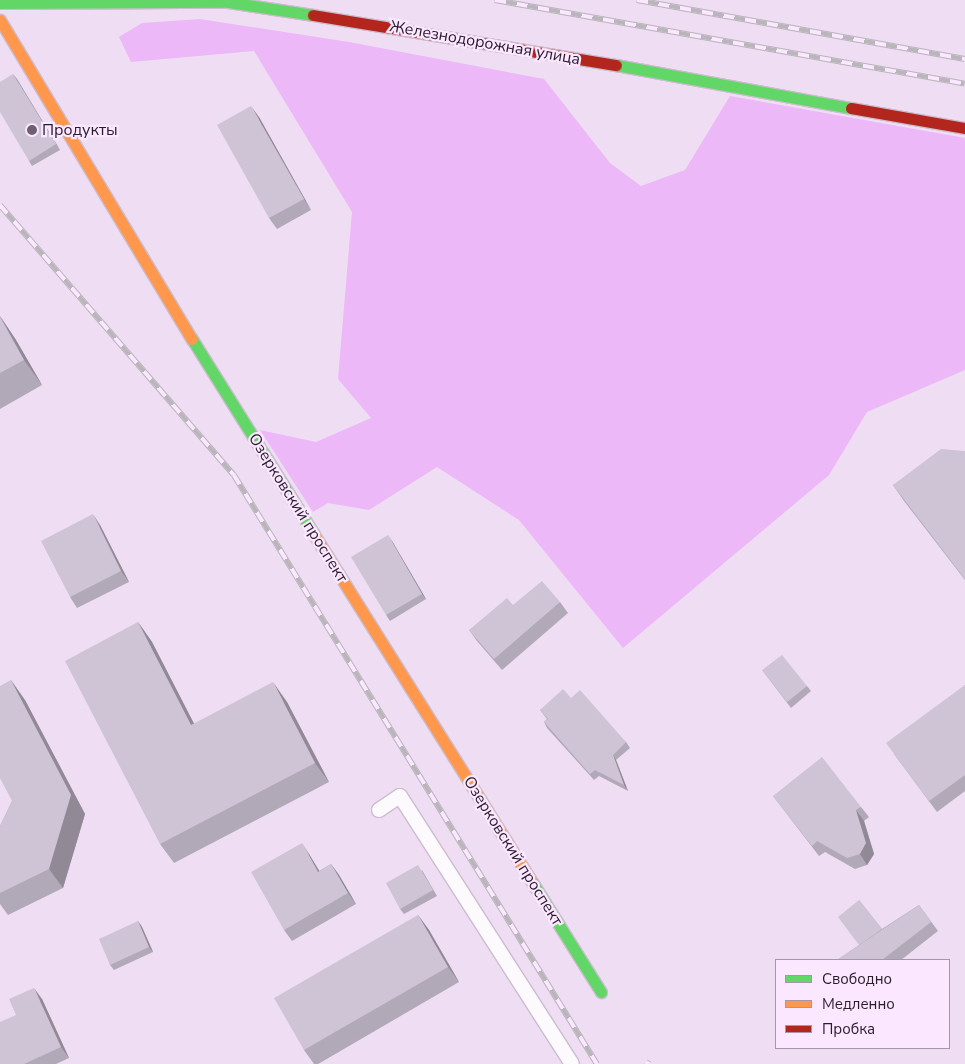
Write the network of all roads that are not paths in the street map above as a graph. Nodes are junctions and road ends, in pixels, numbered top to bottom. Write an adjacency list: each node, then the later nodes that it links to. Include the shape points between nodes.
1 (0, 3): 3 (street, Железнодорожная улица, via 228,2 464,38)
2 (0, 20): 5 (street, Озерковский проспект, via 180,320)
3 (965, 128)
4 (378, 810): 6 (lane, via 400,796)
5 (601, 992)
6 (572, 1064)

